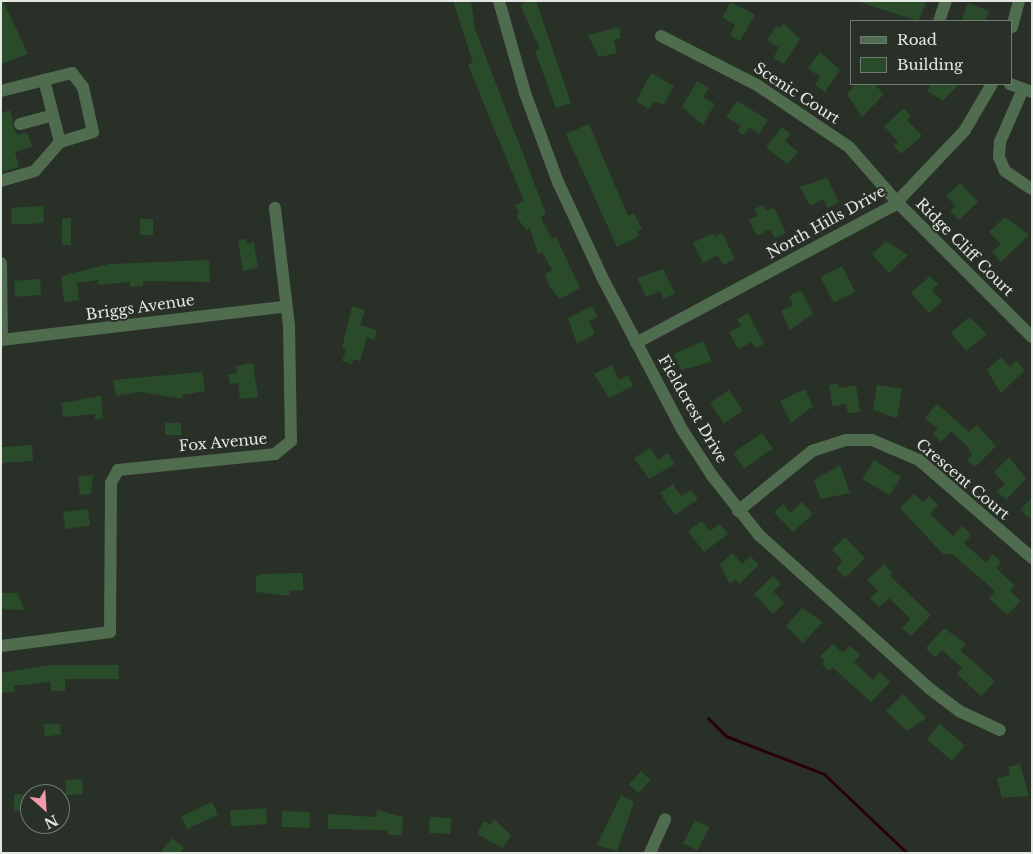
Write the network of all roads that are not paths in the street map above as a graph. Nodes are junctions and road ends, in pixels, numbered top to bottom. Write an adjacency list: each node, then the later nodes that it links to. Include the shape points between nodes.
1 (499, 1): 23 (street, Fieldcrest Drive, via 524,93 558,182)
2 (946, 1): 4 (street)
3 (1018, 1): 5 (street)
4 (939, 20)
5 (1013, 23)
6 (661, 36): 17 (street, Scenic Court, via 757,85 829,132 862,159)
7 (44, 80): 11 (street); 12 (street); 14 (street, via 72,73 82,87 93,132)
8 (991, 85): 17 (street, North Hills Drive, via 964,130)
9 (1013, 85): 10 (street)
10 (1027, 90): 16 (street, via 1000,142 998,157 1005,171)
11 (1, 91)
12 (53, 115): 13 (street); 14 (street)
13 (20, 124)
14 (60, 142): 15 (street, via 35,171)
15 (1, 181)
16 (1032, 189)
17 (897, 202): 21 (street, Ridge Cliff Court); 23 (street, North Hills Drive)
18 (275, 208): 20 (street, Fox Avenue)
19 (1, 263): 22 (street)
20 (283, 307): 22 (street, Briggs Avenue); 26 (street, Fox Avenue, via 289,335 294,427 291,441 275,454 122,467 114,473 112,625 107,635)
21 (1032, 337)
22 (2, 340)
23 (636, 342): 24 (street, Fieldcrest Drive, via 697,455)
24 (738, 511): 25 (street, Crescent Court, via 812,450 840,441 872,440 920,460); 27 (street, Fieldcrest Drive, via 759,535 944,700)
25 (1032, 558)
26 (1, 646)
27 (1000, 730)
28 (665, 819): 29 (street)
29 (650, 853)

